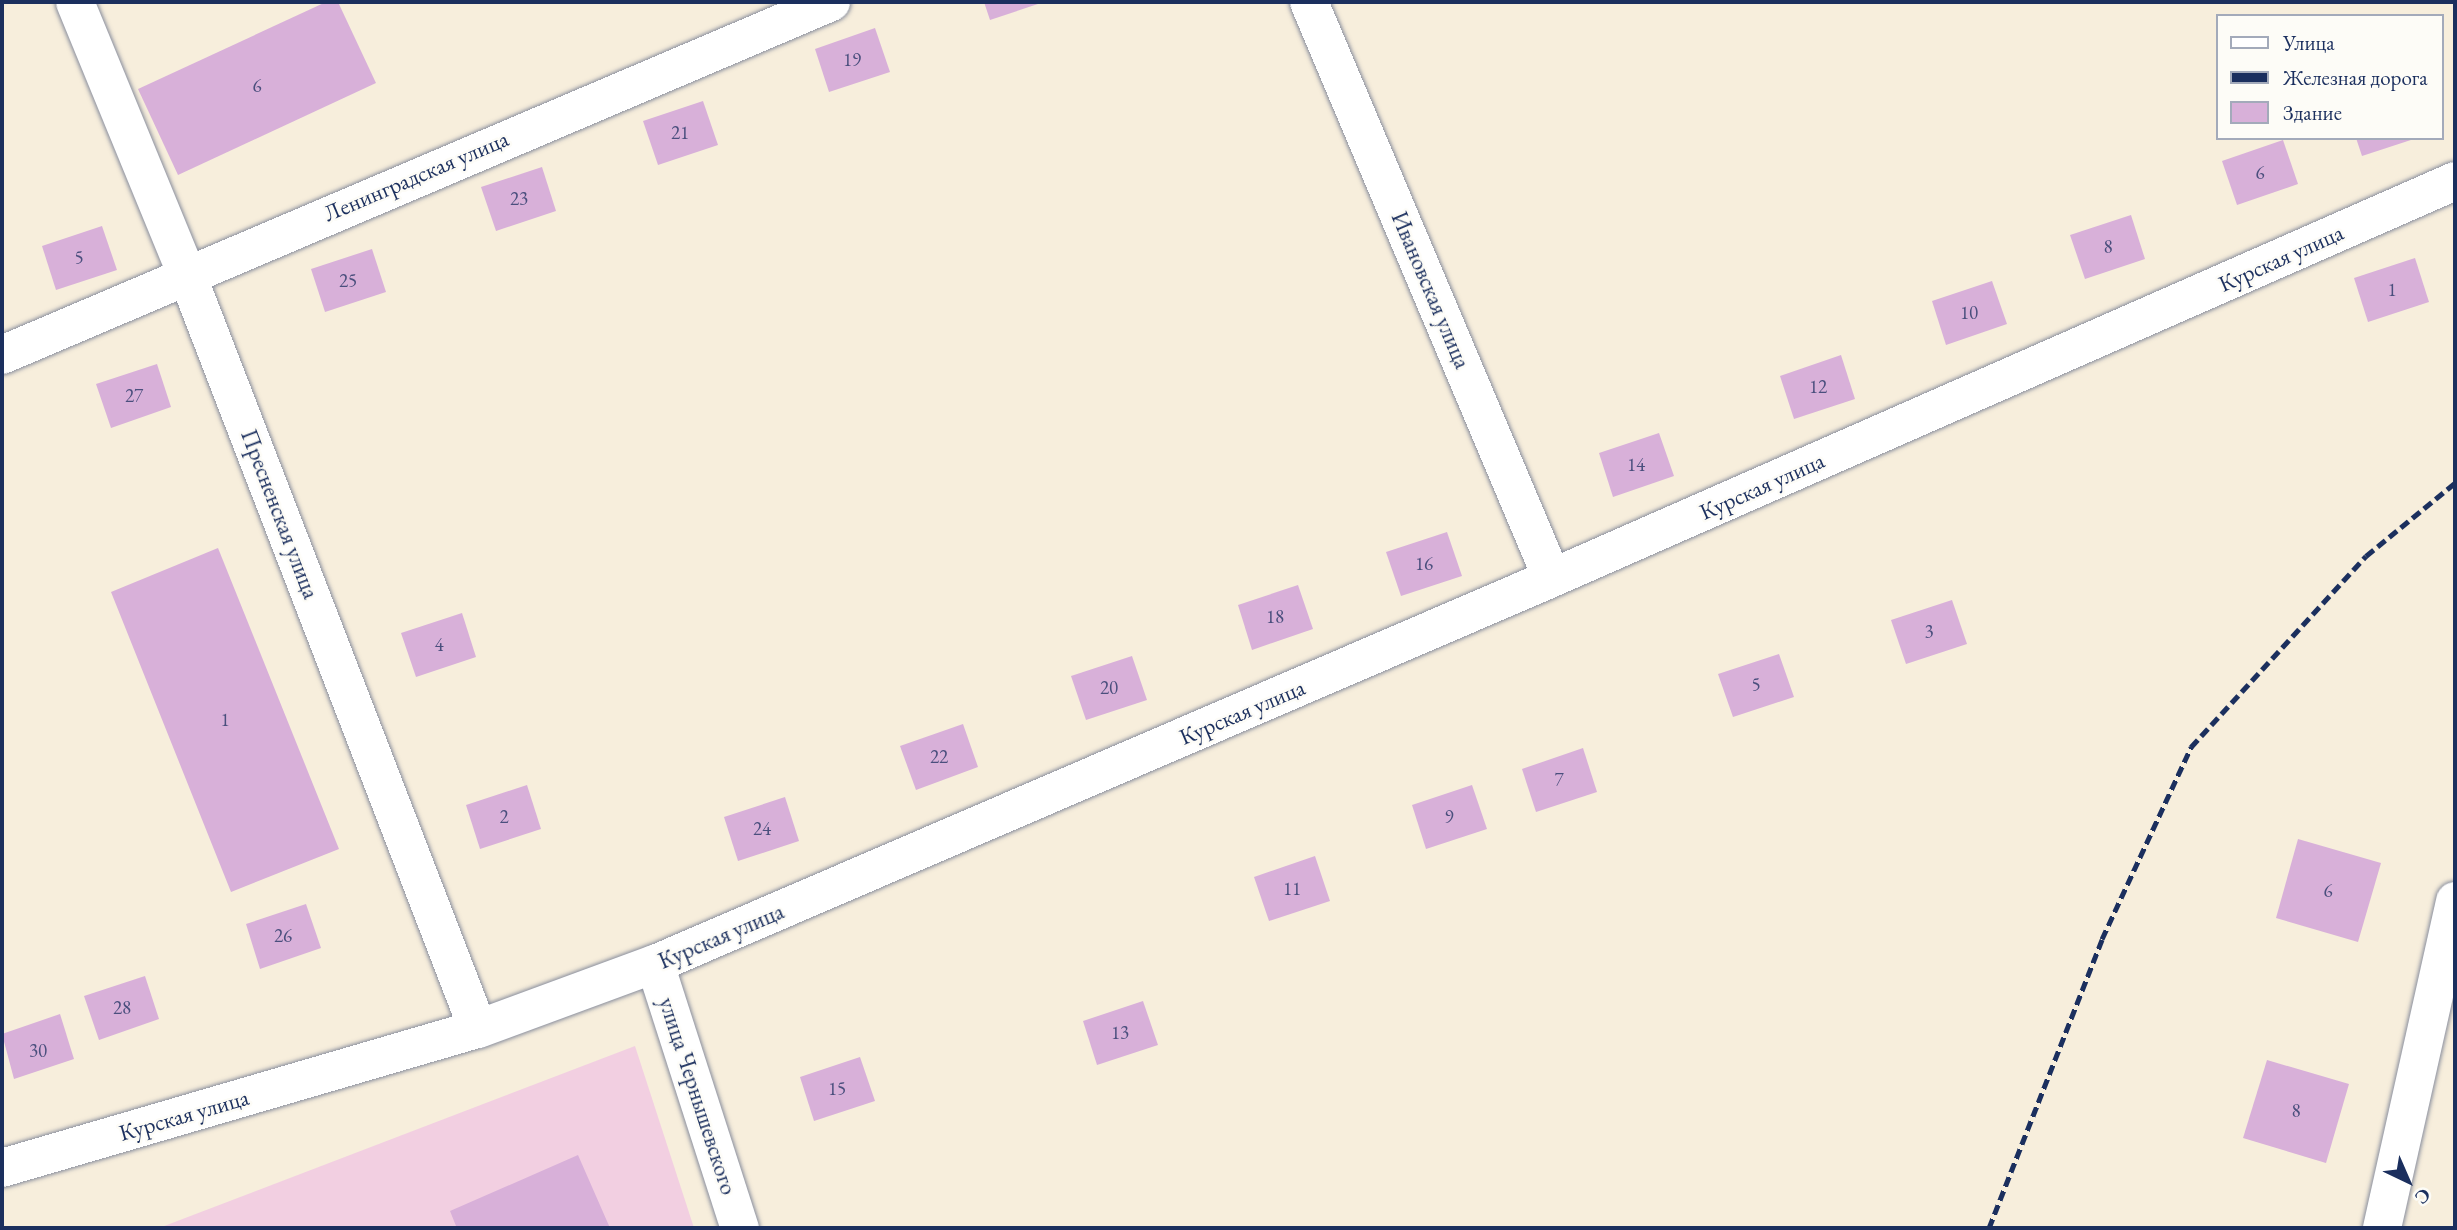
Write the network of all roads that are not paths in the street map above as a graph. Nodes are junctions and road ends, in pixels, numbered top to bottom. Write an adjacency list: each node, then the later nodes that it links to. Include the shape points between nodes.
1 (75, 2): 5 (street, Пресненская улица)
2 (831, 2): 5 (street, Ленинградская улица)
3 (1309, 2): 7 (street, Ивановская улица)
4 (2455, 181): 7 (street, Курская улица)
5 (186, 272): 6 (street, Ленинградская улица); 10 (street, Пресненская улица)
6 (2, 355)
7 (1552, 578): 9 (street, Курская улица)
8 (2455, 901): 13 (street)
9 (655, 964): 10 (street, Курская улица); 12 (street, улица Чернышевского)
10 (478, 1029): 11 (street, Курская улица)
11 (2, 1168)
12 (740, 1228)
13 (2382, 1228)

